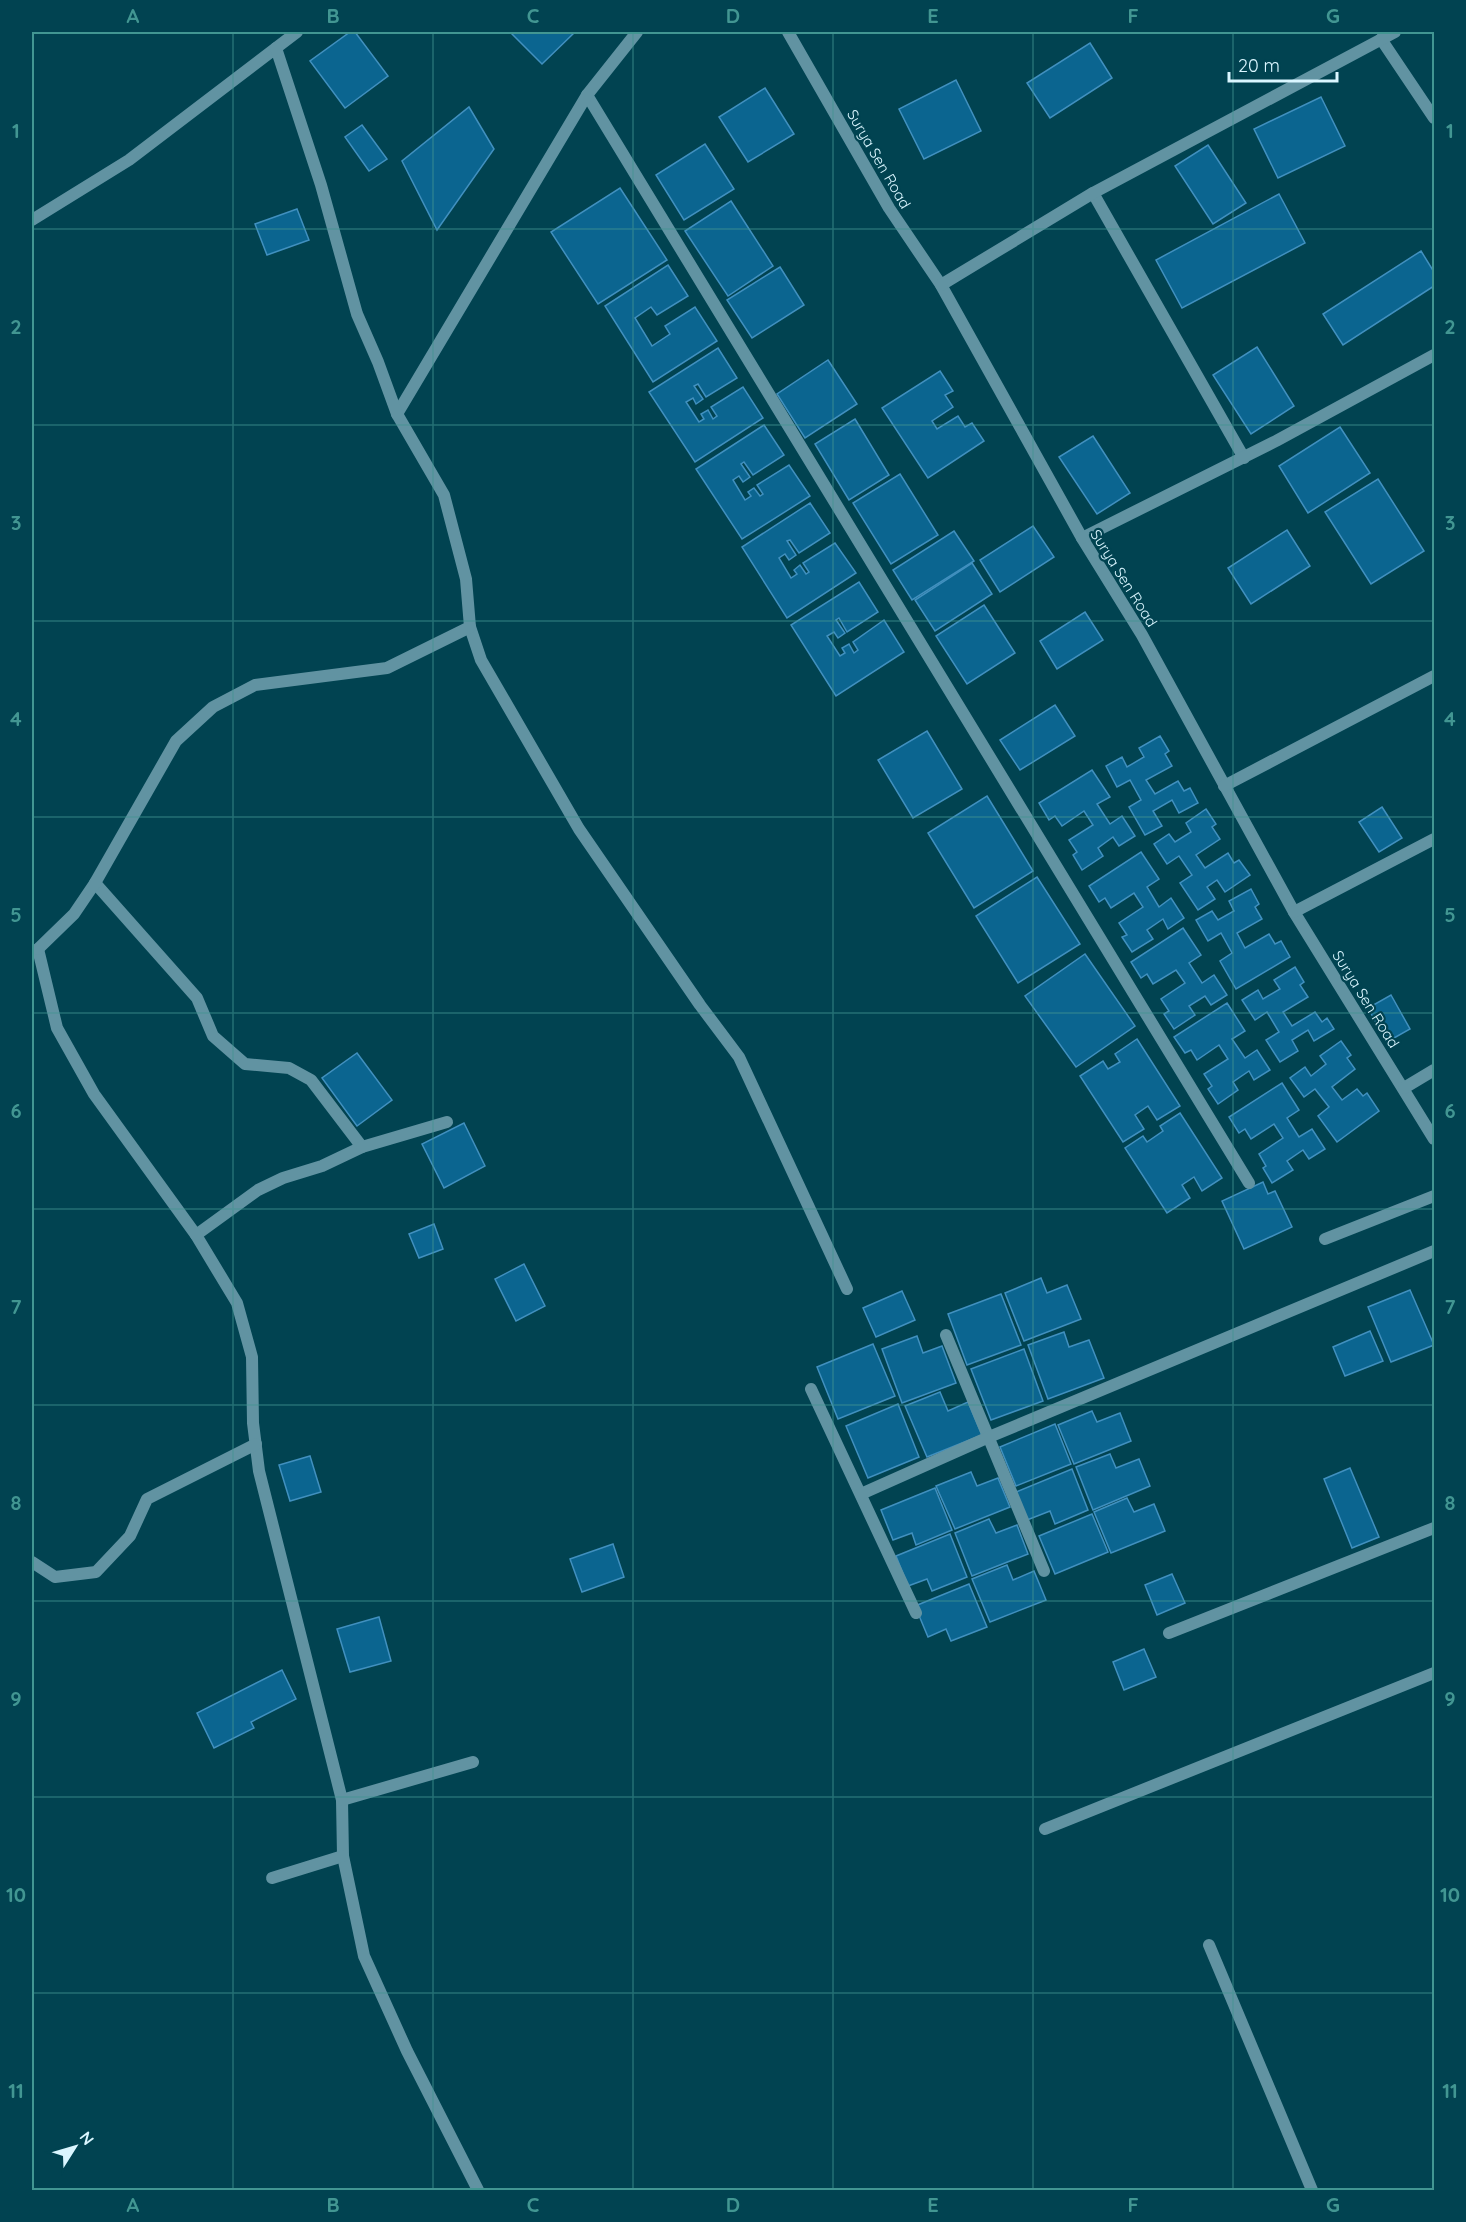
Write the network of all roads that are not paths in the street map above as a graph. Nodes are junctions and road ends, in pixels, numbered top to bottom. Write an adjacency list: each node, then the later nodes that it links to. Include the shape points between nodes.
1 (297, 32): 6 (street)
2 (637, 32): 7 (street)
3 (789, 32): 11 (street, Surya Sen Road, via 889,208)
4 (1395, 32): 5 (street)
5 (1382, 39): 8 (street); 9 (street)
6 (276, 48): 10 (street, via 129,160); 13 (street, via 321,185 357,314)
7 (587, 95): 13 (street); 28 (street)
8 (1434, 117)
9 (1093, 193): 11 (street); 14 (street)
10 (32, 220)
11 (941, 285): 15 (street, Surya Sen Road)
12 (1434, 356): 14 (street)
13 (397, 414): 16 (street, via 444,495 466,579)
14 (1244, 458): 15 (street)
15 (1082, 538): 18 (street, Surya Sen Road, via 1143,635)
16 (470, 627): 20 (street, via 387,668 255,685 213,707 177,741); 33 (street, via 481,660 579,829 739,1057)
17 (1434, 676): 18 (street)
18 (1224, 786): 21 (street, Surya Sen Road)
19 (1434, 838): 21 (street)
20 (95, 883): 22 (street, via 74,914); 27 (street, via 197,998 213,1036 245,1064 289,1068 311,1080)
21 (1294, 912): 24 (street, Surya Sen Road)
22 (35, 948): 30 (street, via 57,1028 94,1094)
23 (1434, 1070): 24 (street)
24 (1404, 1088): 26 (street, Surya Sen Road)
25 (447, 1122): 27 (street)
26 (1434, 1139)
27 (362, 1147): 30 (street, via 258,1190)
28 (1249, 1183)
29 (1434, 1196): 31 (street)
30 (196, 1235): 37 (street, via 237,1303 252,1357)
31 (1324, 1239)
32 (1434, 1251): 36 (street)
33 (847, 1289)
34 (946, 1335): 36 (street)
35 (811, 1389): 38 (street)
36 (989, 1437): 38 (street); 41 (street)
37 (256, 1444): 40 (street, via 147,1499 130,1536 96,1572 56,1577); 46 (street, via 269,1514)
38 (861, 1494): 42 (street)
39 (1434, 1528): 43 (street)
40 (32, 1562)
41 (1044, 1571)
42 (916, 1613)
43 (1169, 1633)
44 (1434, 1673): 47 (street)
45 (473, 1762): 46 (street)
46 (342, 1800): 48 (street)
47 (1045, 1829)
48 (343, 1856): 49 (street); 51 (street, via 364,1956)
49 (272, 1878)
50 (1209, 1945): 52 (street)
51 (478, 2190)
52 (1312, 2190)

